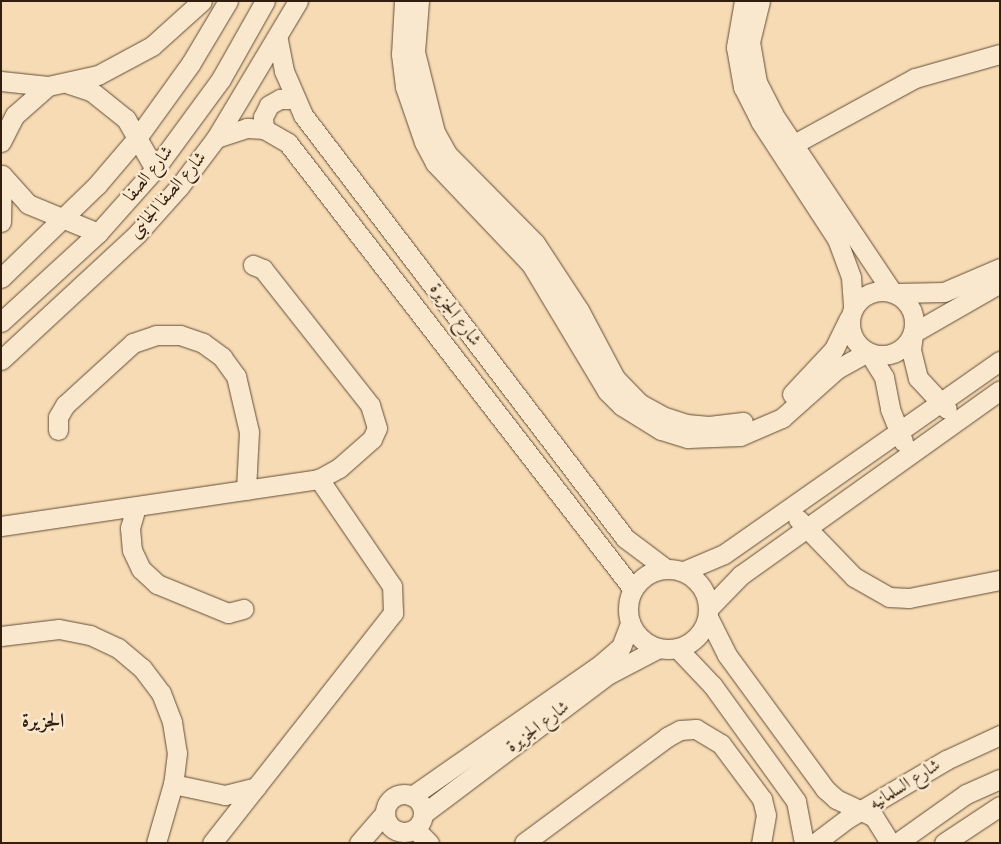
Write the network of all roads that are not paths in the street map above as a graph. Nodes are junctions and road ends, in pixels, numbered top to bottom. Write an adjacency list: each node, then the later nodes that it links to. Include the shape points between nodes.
1 (202, 1): 13 (street, via 152,46 126,62)
2 (228, 1): 18 (street, شارع الصفا, via 191,63)
3 (265, 1): 22 (street, شارع الصفا, via 221,80)
4 (298, 1): 10 (street, شارع الصفا الجانبى)
5 (404, 1): 16 (street, via 400,54)
6 (419, 1): 16 (street, via 415,52)
7 (744, 1): 9 (street)
8 (760, 1): 9 (street)
9 (745, 28): 21 (street, via 757,82); 34 (street, via 737,57 743,87 760,121 837,239 851,277)
10 (278, 40): 15 (street, شارع الجزيرة); 19 (street, شارع الصفا الجانبى)
11 (1000, 54): 21 (street, via 915,78)
12 (1, 81): 14 (street)
13 (70, 84): 14 (street); 18 (street, via 110,103)
14 (48, 86): 20 (street, via 15,115)
15 (293, 99): 17 (street, via 280,99 269,105 263,116); 38 (street, شارع الجزيرة)
16 (422, 118): 25 (street)
17 (264, 129): 19 (street, via 239,129); 42 (street, شارع الجزيرة, via 277,134 299,155)
18 (137, 138): 22 (street); 26 (street, شارع الصفا)
19 (216, 138): 37 (street, شارع الصفا الجانبى, via 137,234)
20 (1, 142)
21 (794, 144): 33 (street)
22 (156, 169): 28 (street, شارع الصفا)
23 (1, 172): 24 (street)
24 (2, 175): 26 (street, via 28,204); 27 (street)
25 (467, 185): 34 (street, via 535,243 628,393 662,416 709,426 739,424 767,413 821,364 840,339); 39 (street, via 532,264 606,391 627,410 661,430 688,438 718,439 760,430 782,418 844,363)
26 (63, 219): 28 (street); 31 (street, شارع الصفا)
27 (1, 222)
28 (98, 233): 35 (street, شارع الصفا)
29 (253, 264): 49 (street, via 263,270 376,416 372,439 340,468)
30 (1000, 268): 33 (street, via 944,292)
31 (2, 275)
32 (1000, 283): 36 (street)
33 (894, 292): 34 (street, via 865,294); 36 (street, via 912,310)
34 (851, 312): 39 (street, via 853,338)
35 (1, 322): 37 (street)
36 (913, 334): 39 (street, via 894,353); 44 (street, via 913,364 918,378)
37 (20, 341): 40 (street, شارع الصفا الجانبى)
38 (482, 351): 42 (street); 55 (street, شارع الجزيرة, via 625,538)
39 (868, 352): 47 (street, via 884,377)
40 (1, 360)
41 (1000, 361): 44 (street)
42 (462, 367): 58 (street, شارع الجزيرة)
43 (1000, 390): 45 (street)
44 (940, 400): 45 (street); 47 (street)
45 (956, 421): 48 (street)
46 (58, 430): 50 (street, via 58,417 65,405 133,343 156,335 180,335 216,352 236,376 249,432)
47 (897, 432): 48 (street); 52 (street)
48 (911, 454): 54 (street)
49 (319, 479): 50 (street); 69 (street, via 392,586 393,614)
50 (246, 490): 51 (street)
51 (136, 508): 53 (street); 59 (street, via 130,528 132,550 141,569 156,584 228,614)
52 (789, 508): 54 (street); 56 (street, via 724,554)
53 (1, 526)
54 (805, 527): 57 (street, via 854,577 889,597 910,598); 60 (street, via 741,575)
55 (665, 568): 56 (street); 58 (street, via 641,579)
56 (684, 572): 60 (street, via 702,586)
57 (1000, 580)
58 (633, 589): 62 (street, via 628,606)
59 (243, 609)
60 (709, 613): 65 (street, via 697,637); 73 (street, via 727,655 825,789 836,799)
61 (1, 623): 63 (street)
62 (630, 623): 65 (street, via 637,635); 71 (street, شارع الجزيرة, via 620,648 600,664)
63 (27, 631): 64 (street); 68 (street, via 59,629 90,635 118,648 142,668 161,693 172,722 177,753)
64 (1, 636)
65 (668, 648): 76 (street, شارع الجزيرة, via 609,674); 84 (street, via 713,686 796,801)
66 (1000, 735): 73 (street, شارع السلمانيه, via 946,760)
67 (1000, 779): 87 (street, via 966,794)
68 (173, 784): 70 (street); 77 (street)
69 (256, 787): 70 (street, via 225,795); 75 (street)
70 (209, 794): 75 (street, via 217,804)
71 (412, 796): 74 (street, via 396,796); 76 (street, via 420,804)
72 (1000, 806): 88 (street)
73 (864, 810): 85 (street, شارع السلمانيه, via 832,828); 86 (street, via 882,825)
74 (385, 813): 76 (street, via 392,828); 80 (street)
75 (224, 828): 79 (street)
76 (409, 829): 81 (street)
77 (158, 835): 78 (street)
78 (147, 843)
79 (212, 843)
80 (359, 843)
81 (429, 843)
82 (524, 843): 83 (street, via 667,737 680,730 696,729 721,744 762,799 766,815)
83 (761, 843)
84 (804, 843)
85 (815, 843)
86 (890, 843)
87 (897, 843)
88 (944, 843)

